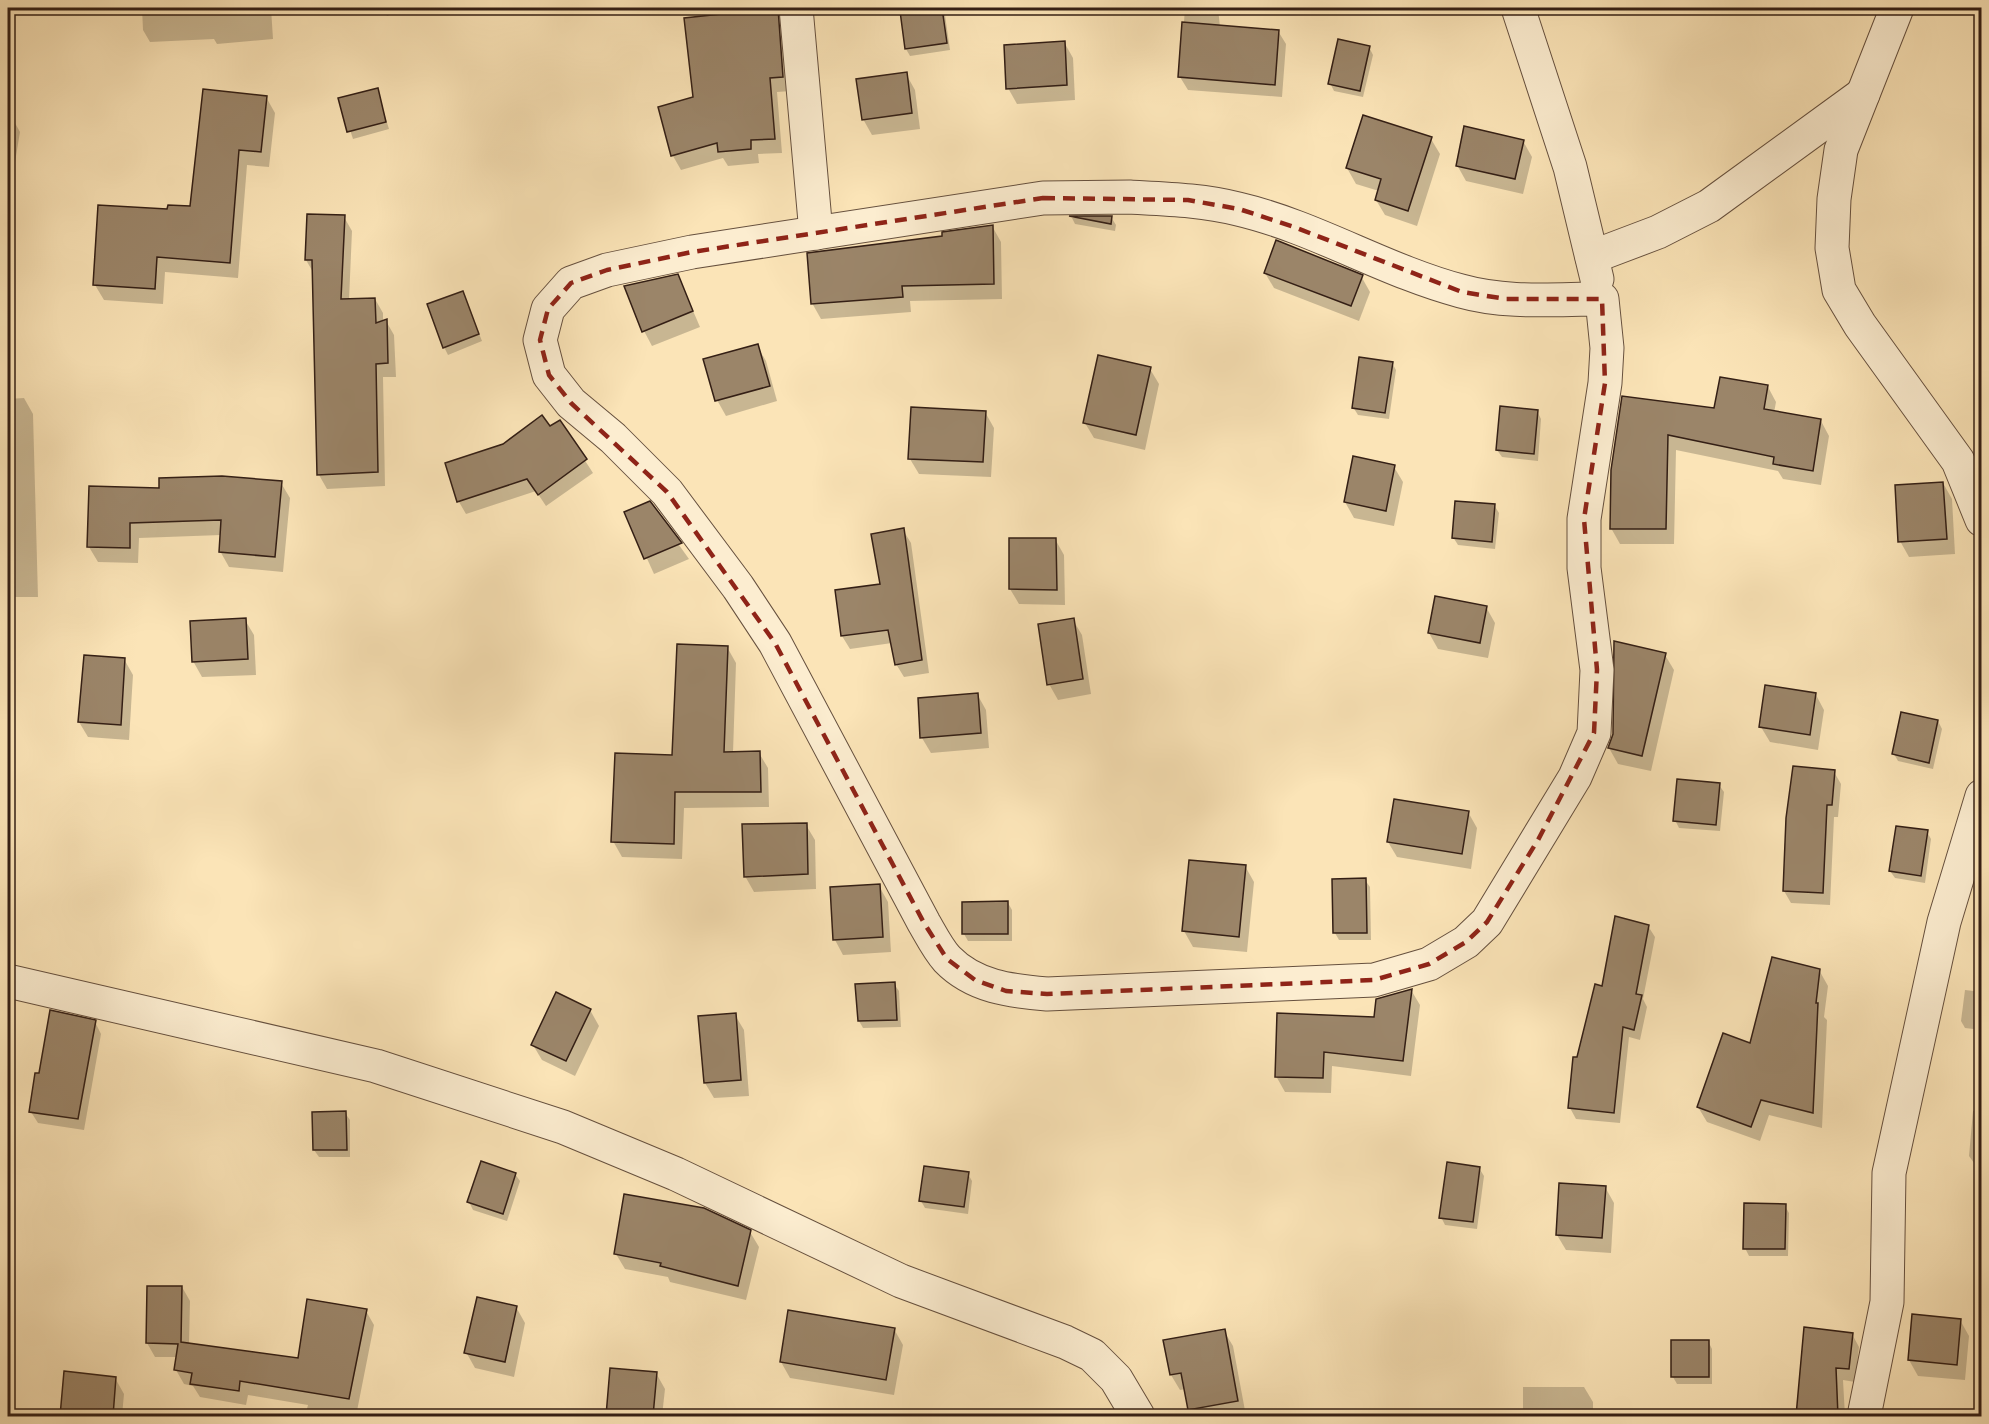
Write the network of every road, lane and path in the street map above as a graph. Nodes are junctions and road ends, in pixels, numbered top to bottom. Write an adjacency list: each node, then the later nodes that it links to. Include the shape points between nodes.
1 (796, 8): 5 (street)
2 (1518, 8): 6 (street, via 1570,166)
3 (1897, 8): 4 (street)
4 (1863, 94): 6 (street, via 1710,206); 8 (street, via 1841,150 1834,199 1832,248 1839,290 1958,461)
5 (816, 233): 7 (street, via 1043,198 1188,200 1239,209 1283,223 1462,292 1506,299); 7 (street, via 693,252 607,270 571,283 548,309 540,339 549,375 572,404 667,492 738,587 776,644 924,924 947,959 975,980 1006,991 1047,994 1374,980 1429,964 1466,942 1487,922 1575,777 1594,733 1597,670 1584,568 1584,519 1605,383 1607,348)
6 (1592, 257): 7 (street)
7 (1602, 299)
8 (1982, 520)
9 (1982, 796): 12 (street, via 1944,922 1889,1173 1887,1302)
10 (8, 981): 11 (street, via 376,1066 563,1127 676,1174 901,1281 1083,1351 1116,1379)
11 (1138, 1416)
12 (1864, 1416)

